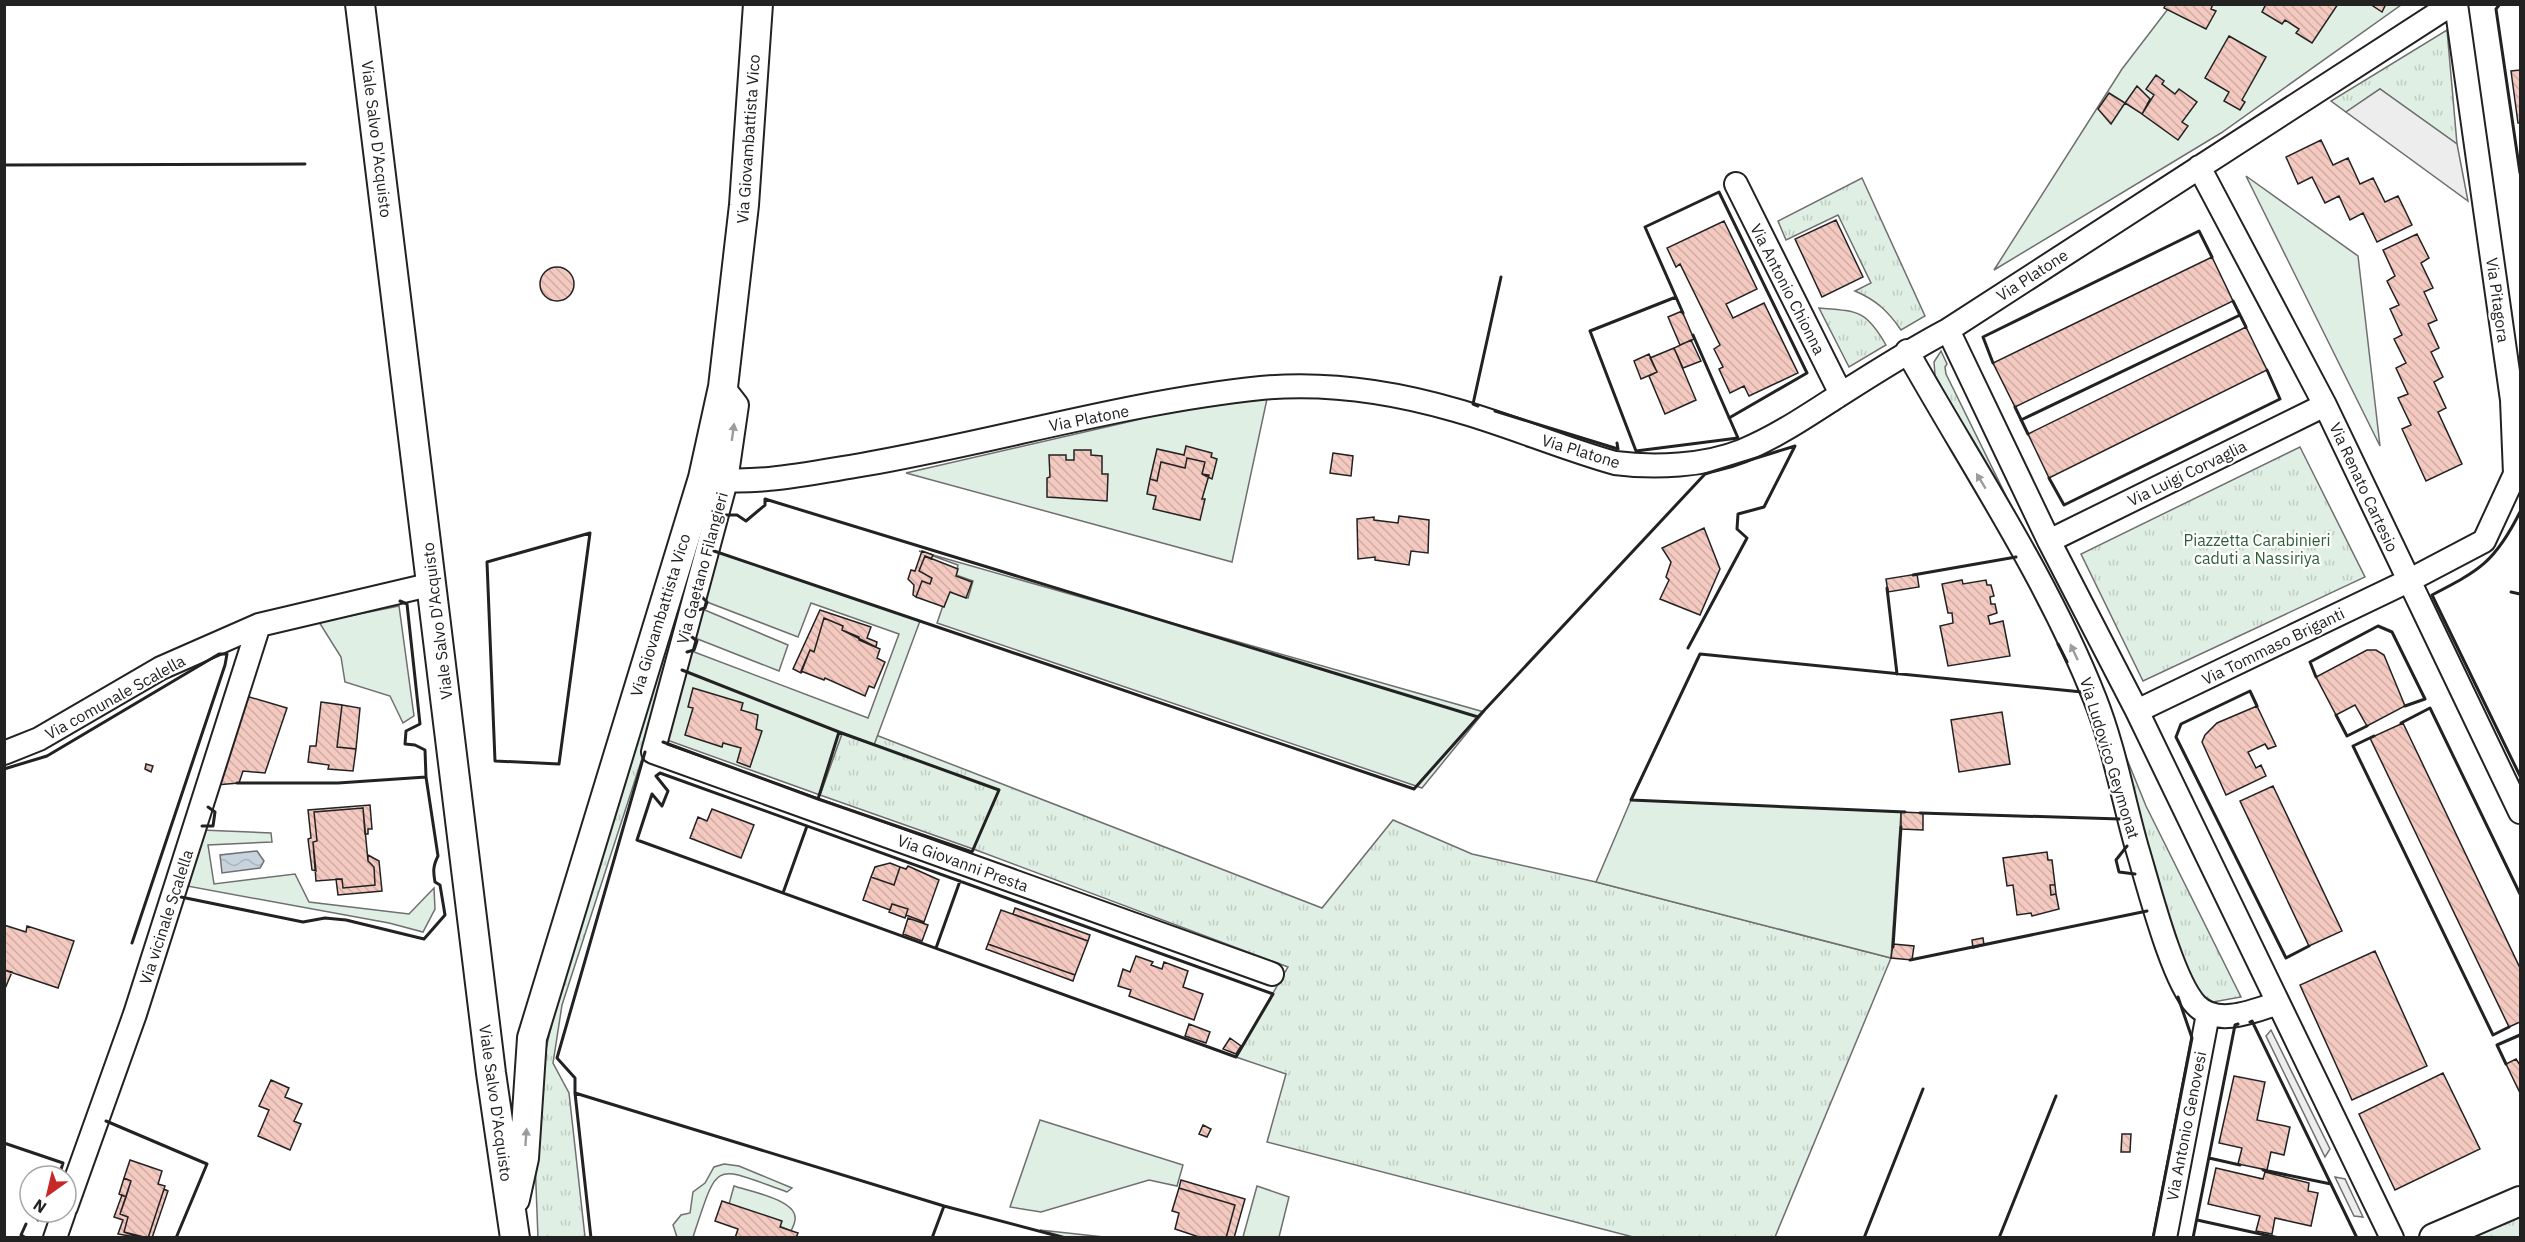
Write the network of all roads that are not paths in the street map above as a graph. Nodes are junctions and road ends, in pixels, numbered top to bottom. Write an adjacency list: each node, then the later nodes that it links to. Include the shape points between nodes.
1 (360, 4): 13 (street, Viale Salvo D'Acquisto)
2 (758, 4): 10 (street, Via Giovambattista Vico, via 744,205)
3 (2454, 4): 4 (street, Via Platone); 12 (street, Via Pitagora, via 2512,400 2514,474 2484,541)
4 (2199, 167): 6 (street, Via Platone); 9 (street, Via Renato Cartesio)
5 (1736, 184): 8 (street, Via Antonio Chionna)
6 (1948, 330): 7 (street, Via Platone); 11 (street, Via Ludovico Geymonat)
7 (1907, 351): 8 (street, Via Platone); 21 (street, Via Ludovico Geymonat, one-way to 7, via 2188,994 2156,911 2103,726 2076,653)
8 (1841, 394): 10 (street, Via Platone, via 1784,431 1740,452 1681,465 1615,463 1455,410 1376,391 1328,386 1263,388 1193,398 923,454 815,472)
9 (2325, 405): 11 (street, Via Luigi Corvaglia); 12 (street, Via Renato Cartesio)
10 (715, 480): 16 (street, Via Gaetano Filangieri); 22 (street, Via Giovambattista Vico)
11 (2049, 541): 15 (street, Via Ludovico Geymonat)
12 (2408, 581): 15 (street, Via Tommaso Briganti); 18 (street, Via Renato Cartesio)
13 (433, 584): 14 (street, Via comunale Scalella); 23 (street, Viale Salvo D'Acquisto)
14 (259, 625): 17 (street, Via comunale Scalella, via 161,668 39,739); 24 (street, Via vicinale Scalella, via 135,1014)
15 (2137, 711): 20 (street, Via Ludovico Geymonat)
16 (653, 752): 19 (street, Via Giovanni Presta)
17 (4, 753)
18 (2520, 812)
19 (1272, 974)
20 (2278, 1003): 21 (street, via 2242,1014); 28 (street, Via Ludovico Geymonat)
21 (2208, 1014): 27 (street, Via Antonio Genovesi)
22 (532, 1038): 23 (street, via 519,1061); 26 (street, Via Giovambattista Vico, one-way to 22, via 524,1158)
23 (491, 1073): 26 (street, Viale Salvo D'Acquisto)
24 (78, 1173)
25 (2520, 1201): 29 (street)
26 (513, 1226)
27 (2165, 1238)
28 (2392, 1238)
29 (2434, 1238)

